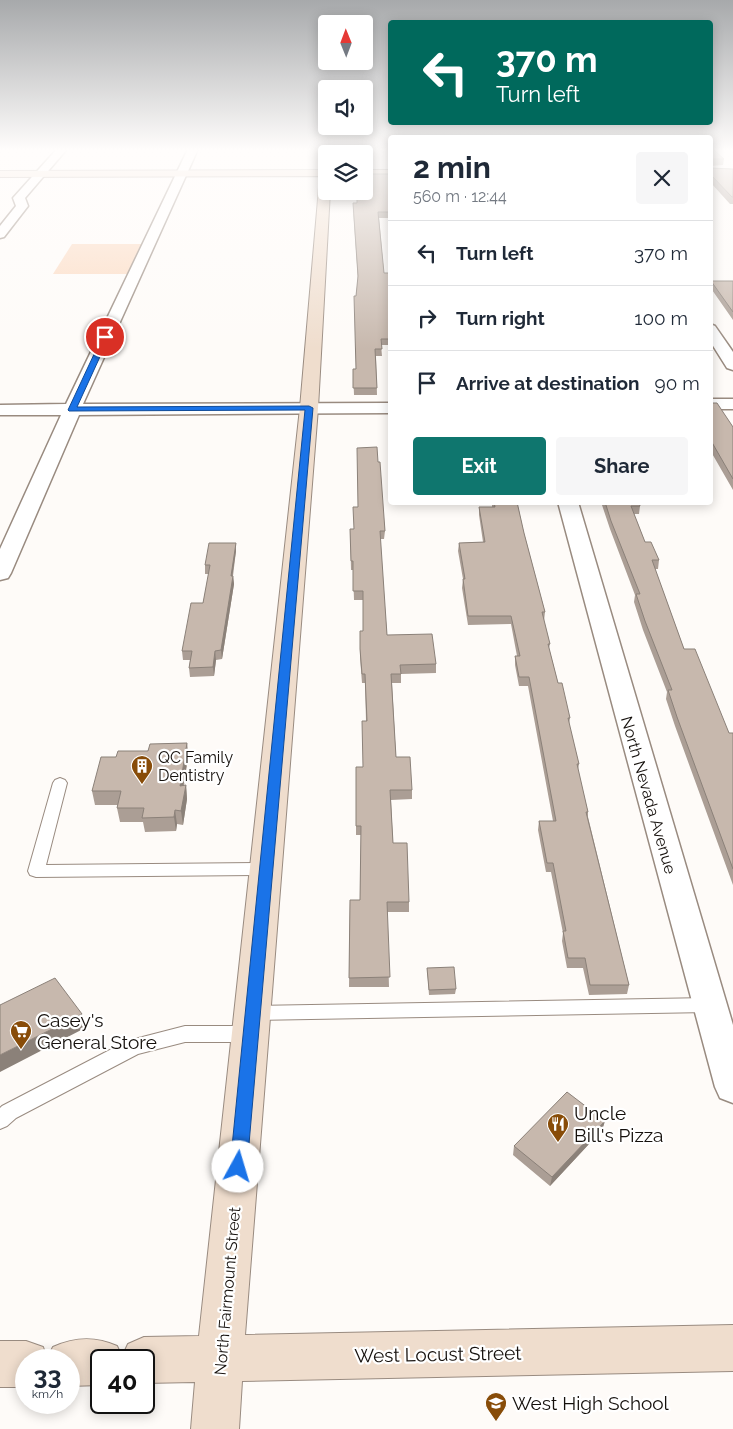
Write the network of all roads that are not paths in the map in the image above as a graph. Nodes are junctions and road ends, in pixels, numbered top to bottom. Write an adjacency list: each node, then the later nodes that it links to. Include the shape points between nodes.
1 (14, 216): 4 (street)
2 (162, 216): 12 (street)
3 (323, 216): 9 (street, North Fairmount Street)
4 (0, 234)
5 (713, 334): 6 (street)
6 (733, 365)
7 (713, 404): 8 (street)
8 (733, 404)
9 (309, 408): 10 (street); 12 (street); 16 (street, North Fairmount Street)
10 (388, 408)
11 (0, 410): 12 (street)
12 (72, 410): 14 (street)
13 (569, 505): 17 (street, North Nevada Avenue)
14 (0, 573)
15 (60, 783): 16 (lane, via 36,871)
16 (265, 868): 18 (street, North Fairmount Street)
17 (709, 1005): 18 (lane); 19 (street, North Nevada Avenue)
18 (253, 1023): 20 (lane, via 134,1046 9,1112); 22 (street, North Fairmount Street)
19 (733, 1087)
20 (0, 1120)
21 (733, 1348): 22 (street, West Locust Street)
22 (220, 1358): 23 (street, West Locust Street); 26 (street, North Fairmount Street)
23 (155, 1360)
24 (0, 1364): 25 (street)
25 (15, 1364)
26 (215, 1429)

